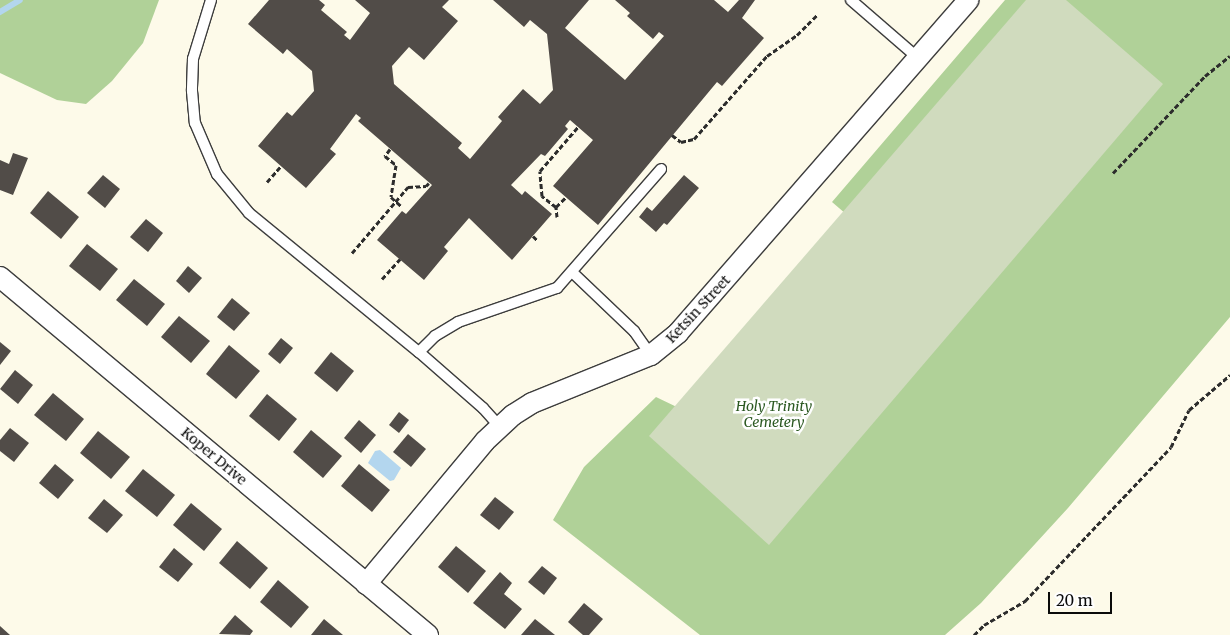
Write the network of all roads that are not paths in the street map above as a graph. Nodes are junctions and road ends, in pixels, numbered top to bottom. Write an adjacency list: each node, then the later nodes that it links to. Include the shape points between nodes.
1 (211, 0): 8 (lane, via 193,59 192,91 195,123 216,174 249,213)
2 (851, 0): 4 (lane)
3 (969, 0): 4 (street, Ketsin Street)
4 (918, 58): 9 (street, Ketsin Street, via 705,305)
5 (661, 169): 6 (lane)
6 (572, 272): 8 (lane, via 547,294 446,328); 9 (lane, via 634,331)
7 (0, 277): 11 (street, Koper Drive)
8 (419, 352): 10 (lane)
9 (651, 355): 10 (street, Ketsin Street, via 532,403)
10 (499, 426): 11 (street, Ketsin Street)
11 (366, 584): 12 (street, Koper Drive)
12 (428, 635)

